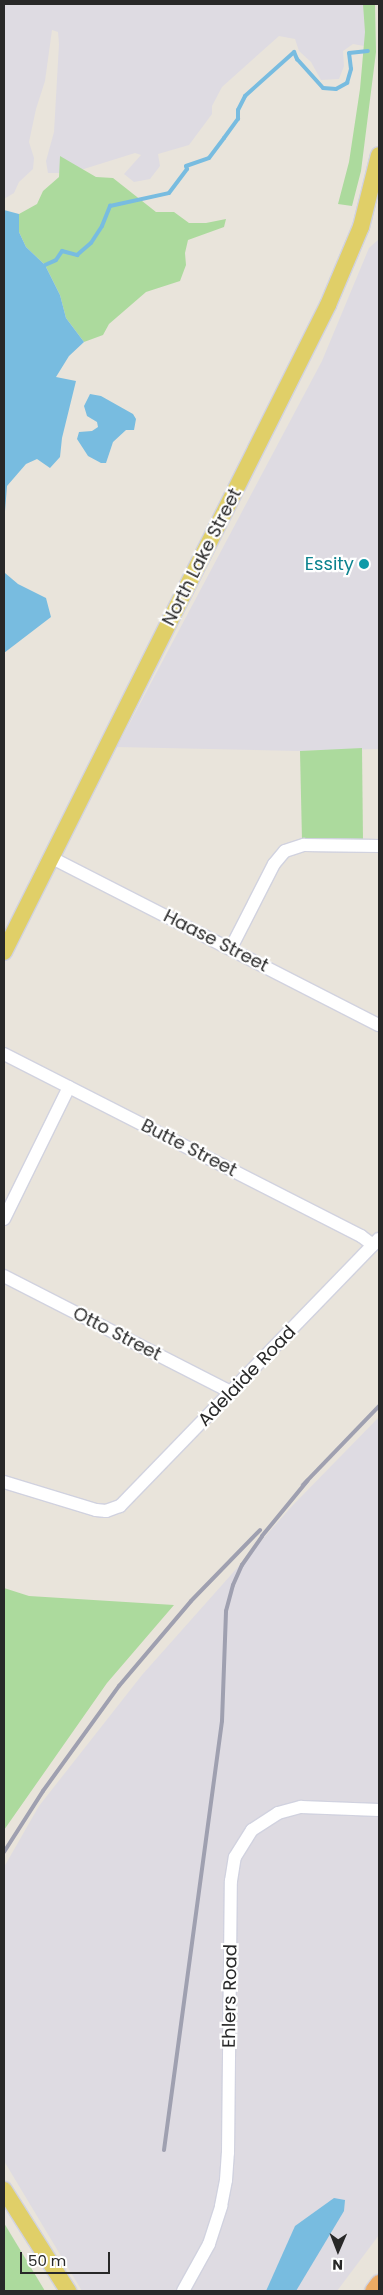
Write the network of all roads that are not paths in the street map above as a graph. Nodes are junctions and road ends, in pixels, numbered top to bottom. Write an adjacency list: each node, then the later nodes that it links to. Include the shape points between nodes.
1 (379, 155): 2 (main road, North Lake Street)
2 (375, 196): 4 (main road, North Lake Street, via 328,305)
3 (379, 846): 5 (street, via 304,845 285,852 274,864)
4 (52, 858): 5 (street, Haase Street); 6 (main road, North Lake Street)
5 (231, 948): 7 (street, Haase Street)
6 (4, 952)
7 (379, 1025)
8 (4, 1054): 9 (street, Butte Street)
9 (69, 1087): 10 (street); 11 (street, Butte Street)
10 (4, 1219)
11 (376, 1242): 13 (street, Adelaide Road)
12 (4, 1276): 13 (street, Otto Street)
13 (231, 1392): 14 (street, Adelaide Road, via 128,1500 113,1509 96,1510)
14 (4, 1482)
15 (379, 1810): 19 (street, Ehlers Road, via 301,1808 278,1813 252,1830 235,1857 231,1881 226,2180 208,2244)
16 (4, 2190): 18 (main road)
17 (379, 2284): 20 (highway)
18 (68, 2291)
19 (182, 2291)
20 (374, 2291)

